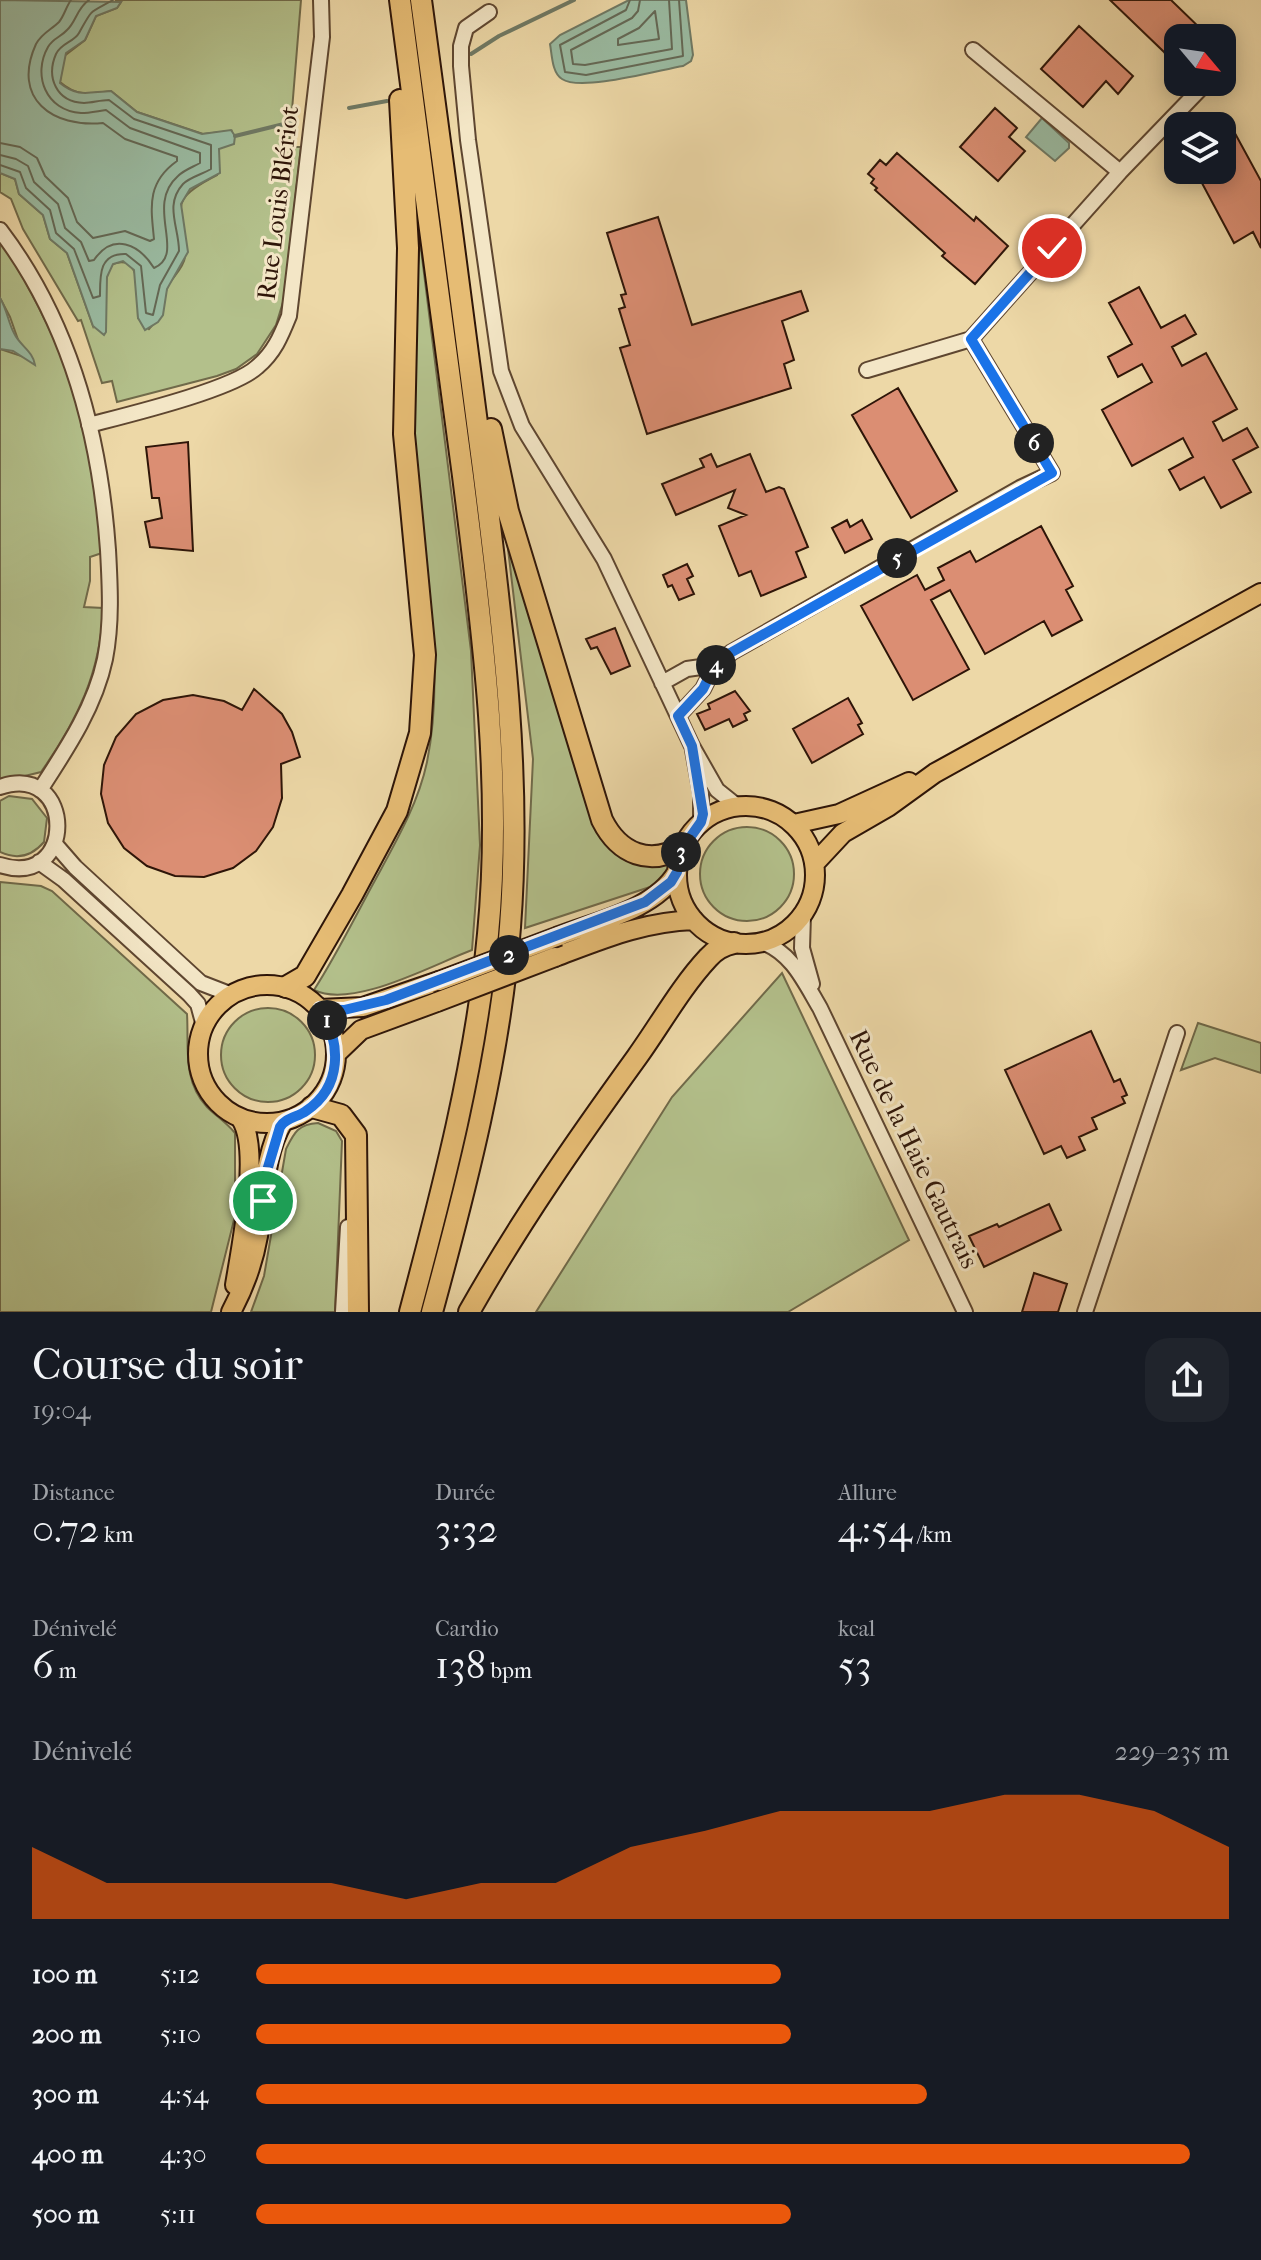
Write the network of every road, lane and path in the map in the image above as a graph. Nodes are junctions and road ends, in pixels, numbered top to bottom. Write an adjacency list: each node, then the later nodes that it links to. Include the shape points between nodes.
1 (321, 0): 12 (street, Rue Louis Blériot, via 322,37 289,316 278,344 256,369 234,383)
2 (393, 0): 34 (highway, via 406,183 404,447 425,655 420,733 397,811 305,976)
3 (400, 0): 48 (highway, via 480,611 492,790 491,889 479,1010 450,1155)
4 (423, 0): 25 (highway, via 499,476 602,820 620,847 632,854 657,857); 49 (highway, via 501,610 514,843 510,928 486,1089)
5 (489, 12): 15 (street, via 466,28 461,66 501,371 522,426 604,559)
6 (973, 50): 8 (street)
7 (1193, 96): 8 (street)
8 (1120, 172): 10 (street)
9 (0, 230): 12 (street, via 44,300 66,349)
10 (971, 339): 11 (street); 14 (street, via 1052,473)
11 (867, 370)
12 (89, 425): 20 (street, via 107,533 110,628 94,695)
13 (1261, 593): 18 (main road)
14 (715, 665): 15 (street, via 687,669); 16 (street, via 703,689)
15 (662, 683): 16 (street)
16 (678, 716): 17 (street)
17 (692, 746): 21 (street, via 717,790); 22 (street)
18 (935, 773): 23 (main road, via 839,814); 27 (main road, via 843,833)
19 (0, 787): 20 (street, via 22,783)
20 (40, 790): 24 (street, via 58,818)
21 (737, 806): 22 (main road); 23 (main road, via 767,808)
22 (701, 822): 25 (main road)
23 (794, 824): 27 (main road, via 810,845)
24 (55, 844): 26 (street); 35 (street, via 201,983)
25 (684, 846): 29 (main road)
26 (39, 862): 28 (street); 38 (street, via 189,994)
27 (815, 863): 30 (main road, via 813,895)
28 (0, 865)
29 (677, 872): 31 (main road, via 681,897); 37 (main road, bridge, via 661,893 645,902 559,936 363,1007)
30 (803, 915): 32 (main road, via 781,935); 36 (street, Rue de la Haie Gautrais, via 802,948)
31 (694, 920): 33 (main road); 40 (main road, bridge, via 633,927 361,1030)
32 (762, 942): 33 (main road); 36 (street, Rue de la Haie Gautrais, via 794,965)
33 (734, 943): 50 (highway, via 708,958 681,995 589,1124)
34 (286, 987): 35 (main road, via 258,986); 37 (main road)
35 (232, 995): 38 (main road)
36 (820, 1008): 51 (street, Rue de la Haie Gautrais)
37 (320, 1009): 40 (main road, via 335,1038)
38 (204, 1026): 42 (main road, via 198,1053 203,1080 218,1103)
39 (1177, 1033): 52 (street)
40 (336, 1054): 41 (main road, via 330,1083)
41 (312, 1107): 43 (main road); 44 (highway, via 349,1122 356,1135)
42 (241, 1119): 43 (main road); 45 (main road, via 249,1149 247,1208)
43 (283, 1122): 45 (main road, via 266,1174 252,1263)
44 (356, 1172): 46 (street); 47 (highway)
45 (230, 1312)
46 (343, 1312)
47 (358, 1312)
48 (410, 1312)
49 (432, 1312)
50 (469, 1312)
51 (965, 1312)
52 (1085, 1312)

